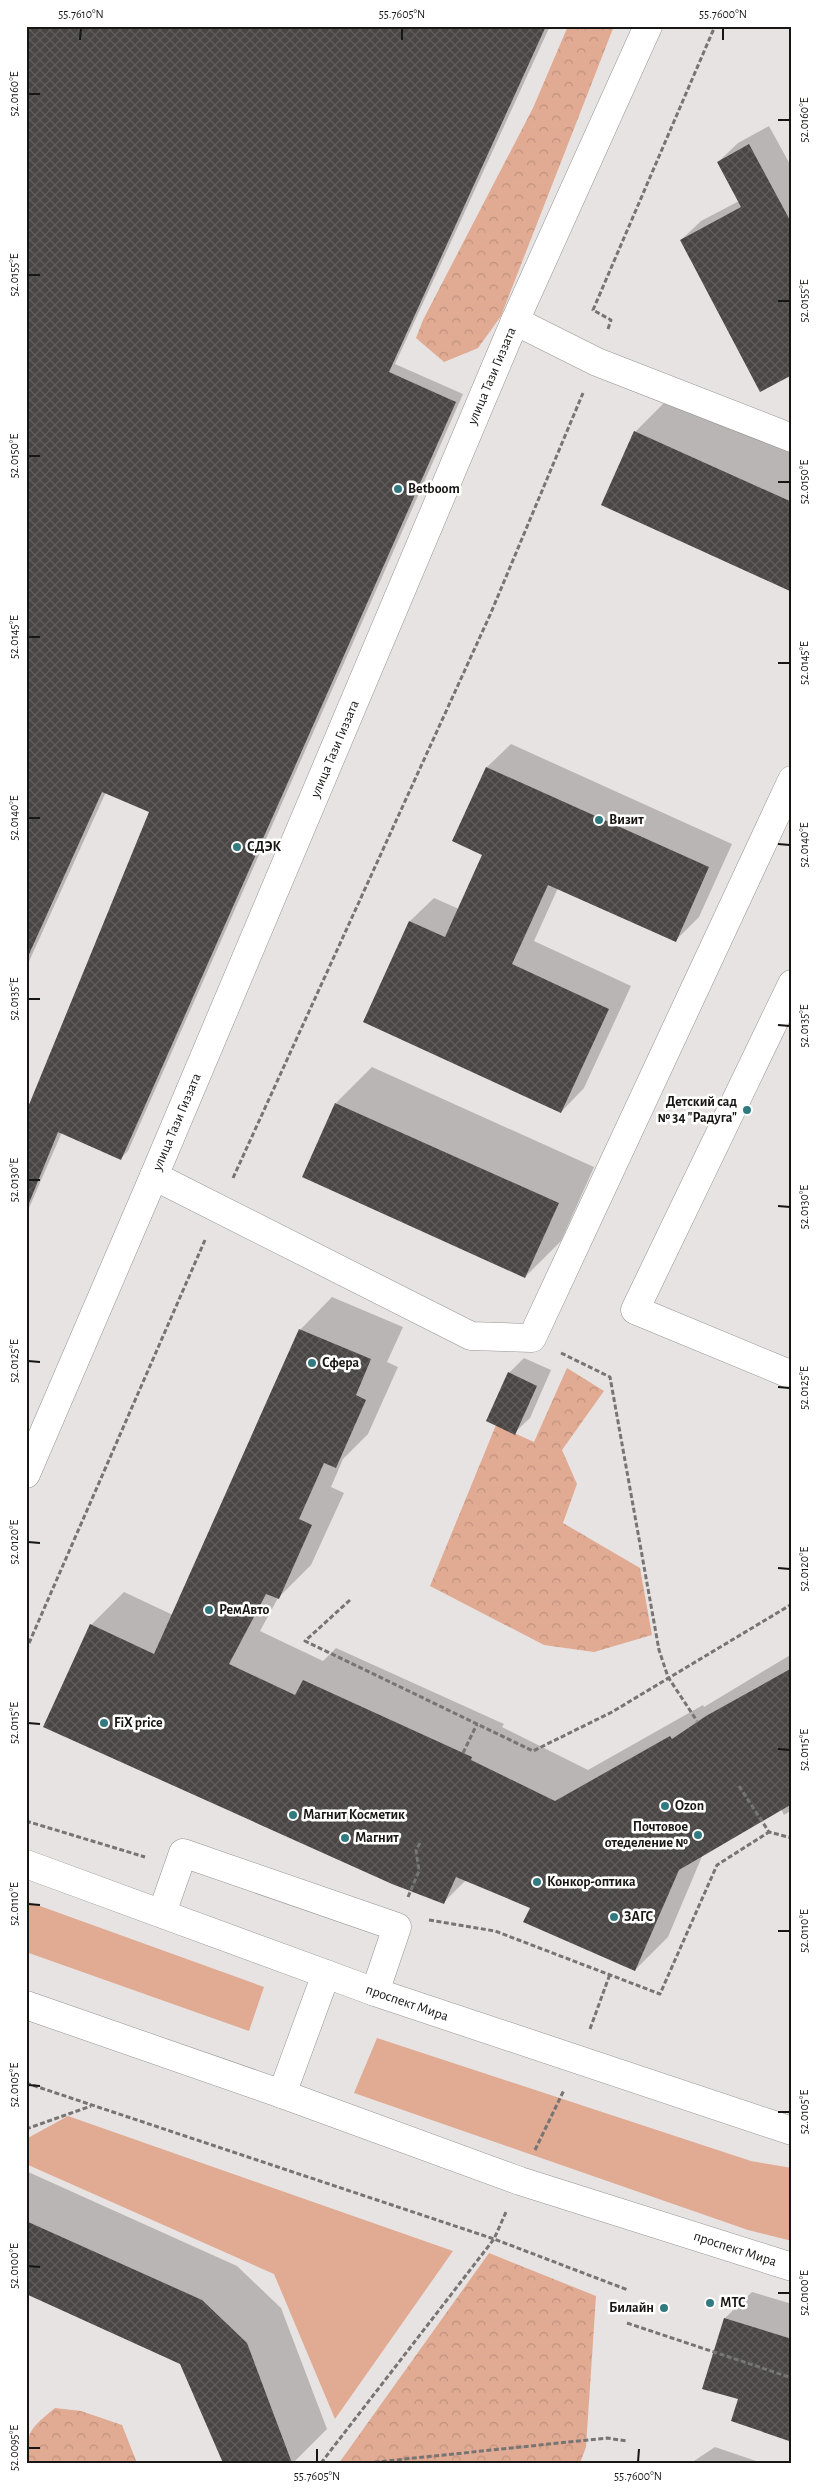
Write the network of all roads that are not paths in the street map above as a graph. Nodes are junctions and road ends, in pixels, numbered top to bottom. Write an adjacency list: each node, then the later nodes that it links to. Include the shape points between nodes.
1 (648, 26): 2 (main road, улица Тази Гиззата)
2 (515, 321): 3 (main road, via 596,362); 6 (main road, улица Тази Гиззата)
3 (792, 438)
4 (792, 780): 6 (main road, via 532,1338 471,1336)
5 (792, 984): 7 (main road, via 635,1310)
6 (154, 1176): 8 (main road, улица Тази Гиззата)
7 (792, 1376)
8 (26, 1474)
9 (26, 1864): 10 (main road, проспект Мира)
10 (162, 1913): 11 (main road, проспект Мира); 12 (main road, via 183,1853 397,1927)
11 (326, 1974): 12 (main road, проспект Мира); 14 (main road)
12 (374, 1992): 15 (main road, проспект Мира)
13 (26, 2005): 14 (main road, проспект Мира)
14 (282, 2094): 16 (main road, проспект Мира, via 520,2181)
15 (792, 2131)
16 (792, 2267)

